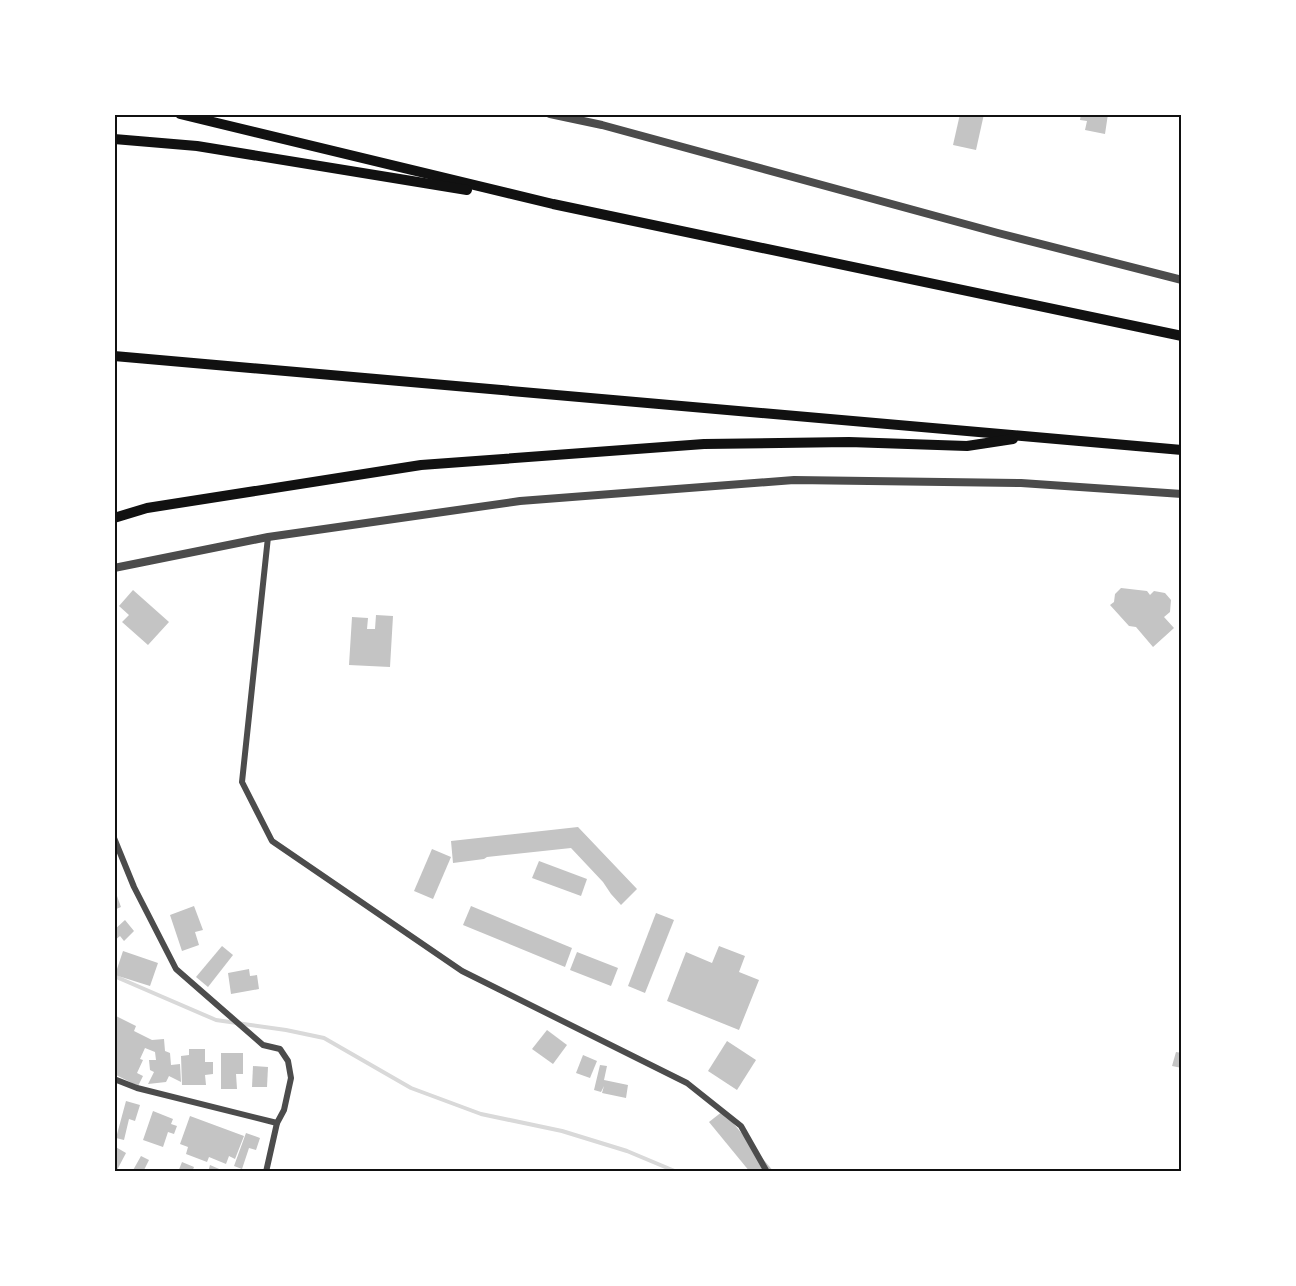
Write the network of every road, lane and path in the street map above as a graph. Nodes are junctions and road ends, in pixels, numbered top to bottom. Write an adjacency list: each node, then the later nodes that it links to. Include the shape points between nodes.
1 (180, 114): 4 (highway)
2 (550, 114): 5 (street)
3 (114, 139): 4 (highway, via 197,146)
4 (553, 204): 6 (highway)
5 (1182, 280)
6 (1182, 336)
7 (114, 356): 8 (highway)
8 (1030, 436): 9 (highway); 11 (highway, via 967,446 849,442 704,444 421,465 147,508)
9 (1182, 450)
10 (1182, 494): 12 (street, via 1021,483 794,480 520,501)
11 (114, 518)
12 (268, 537): 13 (street); 18 (street, via 243,782 272,841 462,971 687,1083 741,1126)
13 (114, 568)
14 (114, 838): 16 (street, via 176,969 263,1045 280,1049 288,1061 291,1078)
15 (114, 1079): 16 (street)
16 (277, 1123): 17 (street)
17 (266, 1172)
18 (767, 1172)

